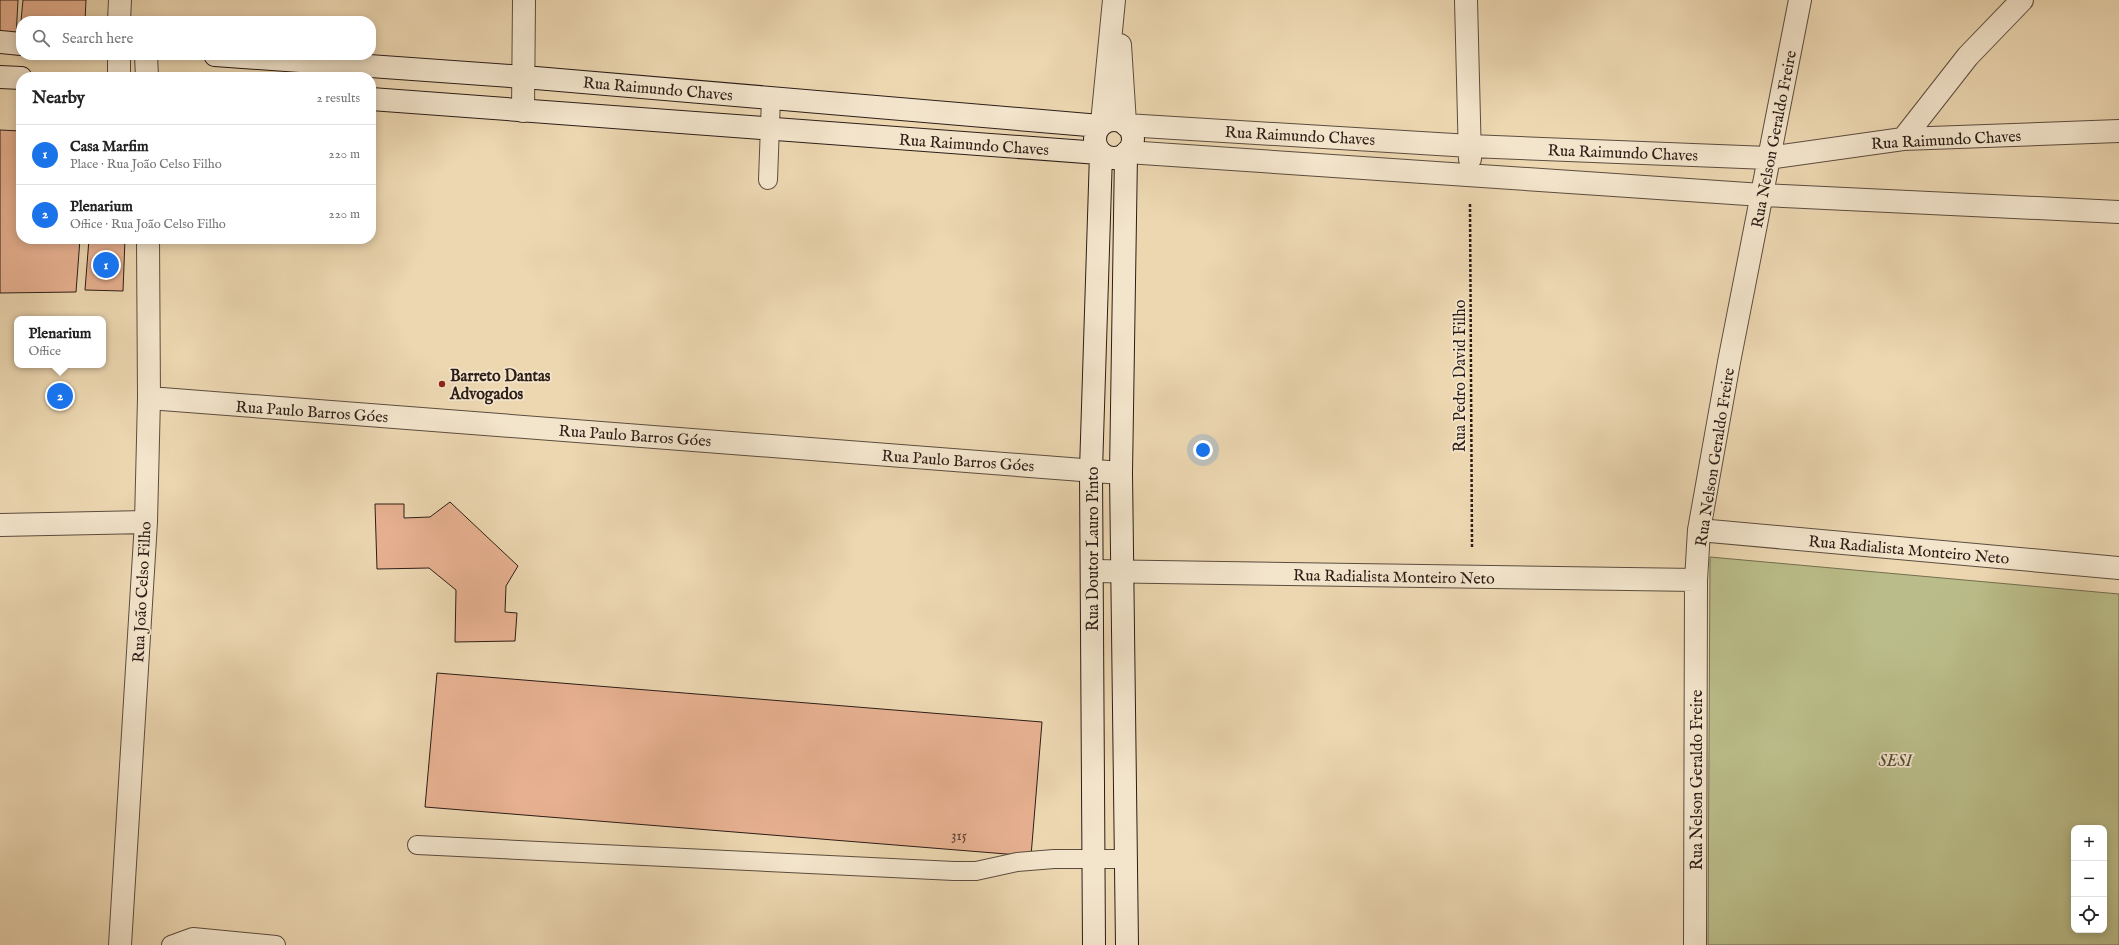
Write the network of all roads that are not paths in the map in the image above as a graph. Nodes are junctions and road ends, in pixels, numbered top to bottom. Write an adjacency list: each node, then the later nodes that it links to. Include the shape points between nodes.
1 (120, 0): 8 (street)
2 (524, 0): 17 (street)
3 (1114, 0): 22 (street)
4 (1118, 0): 23 (street)
5 (1466, 0): 27 (street)
6 (1800, 0): 30 (street, Rua Nelson Geraldo Freire)
7 (2022, 0): 26 (street, via 1968,56)
8 (119, 16)
9 (0, 42): 10 (street)
10 (16, 44)
11 (119, 60): 14 (street)
12 (146, 60): 15 (street)
13 (285, 60): 17 (street, Rua Raimundo Chaves)
14 (118, 72)
15 (147, 72)
16 (0, 77): 18 (street)
17 (524, 77): 19 (street, Rua Raimundo Chaves); 21 (street)
18 (16, 78)
19 (771, 98): 22 (street, Rua Raimundo Chaves); 24 (lane)
20 (376, 99): 21 (street, Rua Raimundo Chaves)
21 (523, 111): 24 (street, Rua Raimundo Chaves)
22 (1101, 124): 23 (street, via 1109,120 1118,120); 28 (street, via 1095,134 1095,144)
23 (1126, 124): 27 (street, Rua Raimundo Chaves); 29 (street, via 1132,134 1132,144)
24 (768, 129): 28 (street, Rua Raimundo Chaves); 32 (lane)
25 (2119, 132): 26 (street, Rua Raimundo Chaves)
26 (1903, 139): 30 (street, Rua Raimundo Chaves)
27 (1470, 146): 30 (street, Rua Raimundo Chaves); 31 (street)
28 (1100, 153): 29 (street, via 1109,158 1118,158); 37 (street, Rua Doutor Lauro Pinto)
29 (1126, 153): 31 (street, Rua Raimundo Chaves); 38 (street, Rua Doutor Lauro Pinto)
30 (1768, 158): 33 (street, Rua Nelson Geraldo Freire)
31 (1470, 174): 33 (street, Rua Raimundo Chaves)
32 (768, 180)
33 (1762, 195): 34 (street, Rua Raimundo Chaves); 41 (street, Rua Nelson Geraldo Freire)
34 (2119, 212)
35 (148, 244): 36 (street, Rua João Celso Filho)
36 (149, 398): 37 (street, Rua Paulo Barros Góes); 39 (street, Rua João Celso Filho)
37 (1091, 470): 38 (street, Rua Paulo Barros Góes); 43 (street, Rua Doutor Lauro Pinto)
38 (1121, 472): 44 (street, Rua Doutor Lauro Pinto)
39 (146, 522): 40 (street); 51 (street, Rua João Celso Filho)
40 (0, 525)
41 (1699, 530): 42 (street, Rua Radialista Monteiro Neto); 45 (street, Rua Nelson Geraldo Freire)
42 (2119, 568)
43 (1092, 571): 44 (street, Rua Radialista Monteiro Neto); 47 (street, Rua Doutor Lauro Pinto)
44 (1122, 571): 45 (street, Rua Radialista Monteiro Neto); 46 (street, Rua Doutor Lauro Pinto)
45 (1696, 580): 56 (street, Rua Nelson Geraldo Freire)
46 (1123, 649): 47 (street); 49 (street, Rua Doutor Lauro Pinto)
47 (1092, 650): 50 (street, Rua Doutor Lauro Pinto)
48 (417, 845): 50 (lane, via 954,871 976,871 1017,862)
49 (1126, 859): 50 (lane); 55 (street, Rua Doutor Lauro Pinto)
50 (1093, 860): 54 (street, Rua Doutor Lauro Pinto)
51 (120, 945)
52 (171, 945): 53 (lane, via 193,937)
53 (276, 945)
54 (1094, 945)
55 (1128, 945)
56 (1695, 945)

